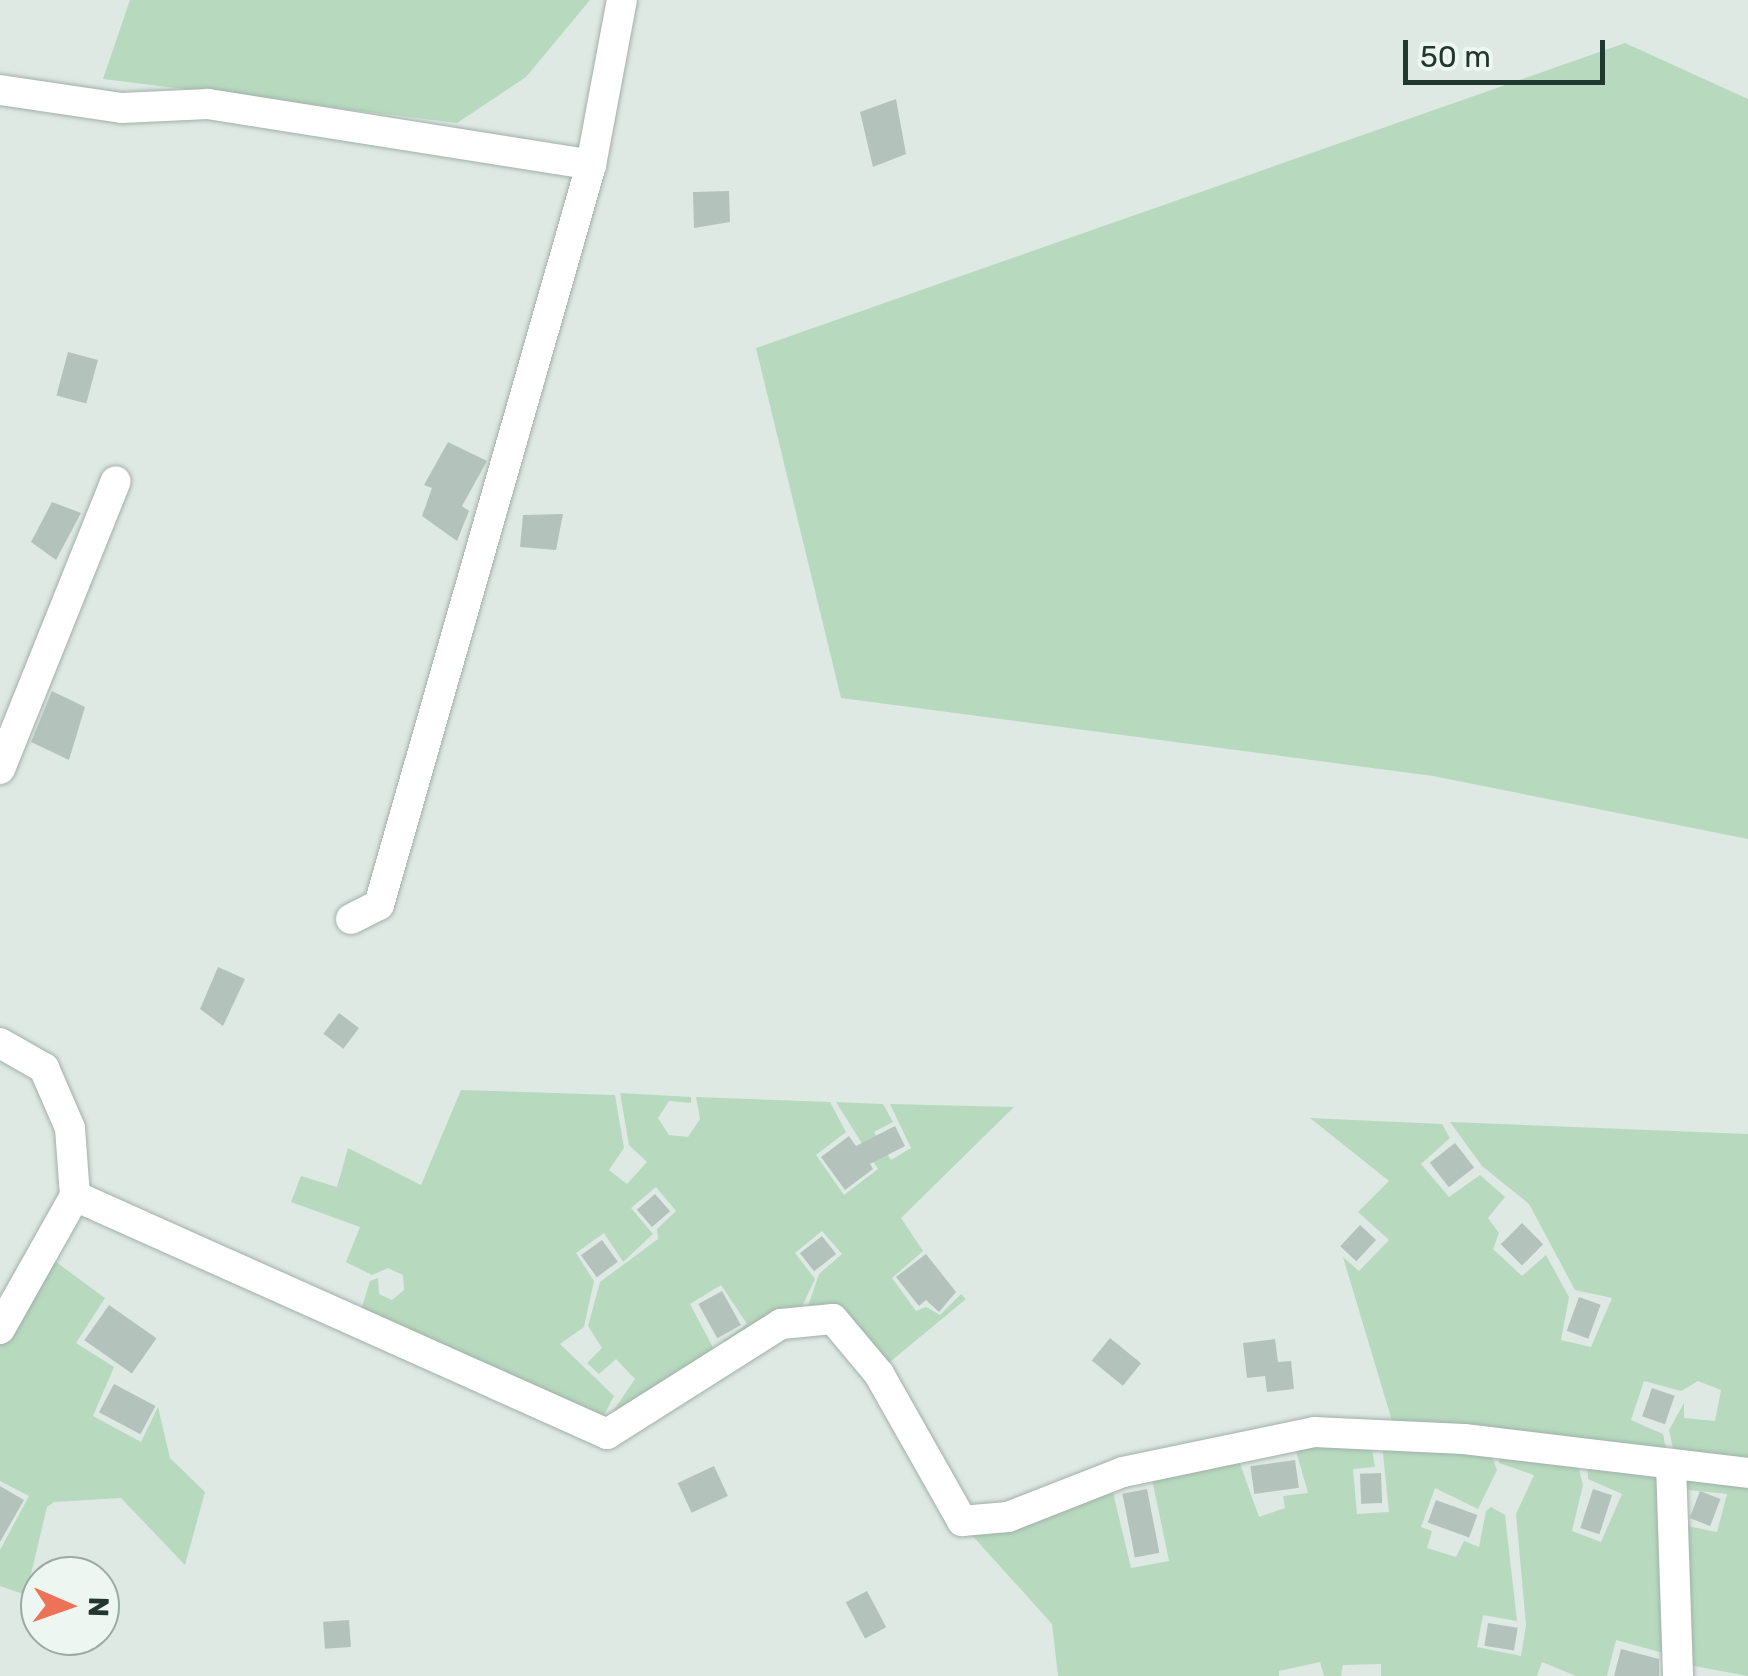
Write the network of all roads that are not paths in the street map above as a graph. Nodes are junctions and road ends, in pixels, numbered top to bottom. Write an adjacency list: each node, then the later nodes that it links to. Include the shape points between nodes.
1 (622, 0): 3 (street)
2 (0, 90): 3 (street, via 122,108 208,104)
3 (591, 165): 6 (street, via 379,905)
4 (116, 481): 5 (street)
5 (0, 769)
6 (351, 919)
7 (0, 1044): 8 (street, via 44,1068 70,1128)
8 (74, 1196): 9 (street); 10 (street, via 607,1434 781,1324 833,1320 879,1374 962,1521 1008,1517 1123,1472 1314,1432 1464,1439)
9 (0, 1329)
10 (1671, 1464): 11 (street); 12 (street)
11 (1748, 1473)
12 (1678, 1676)

